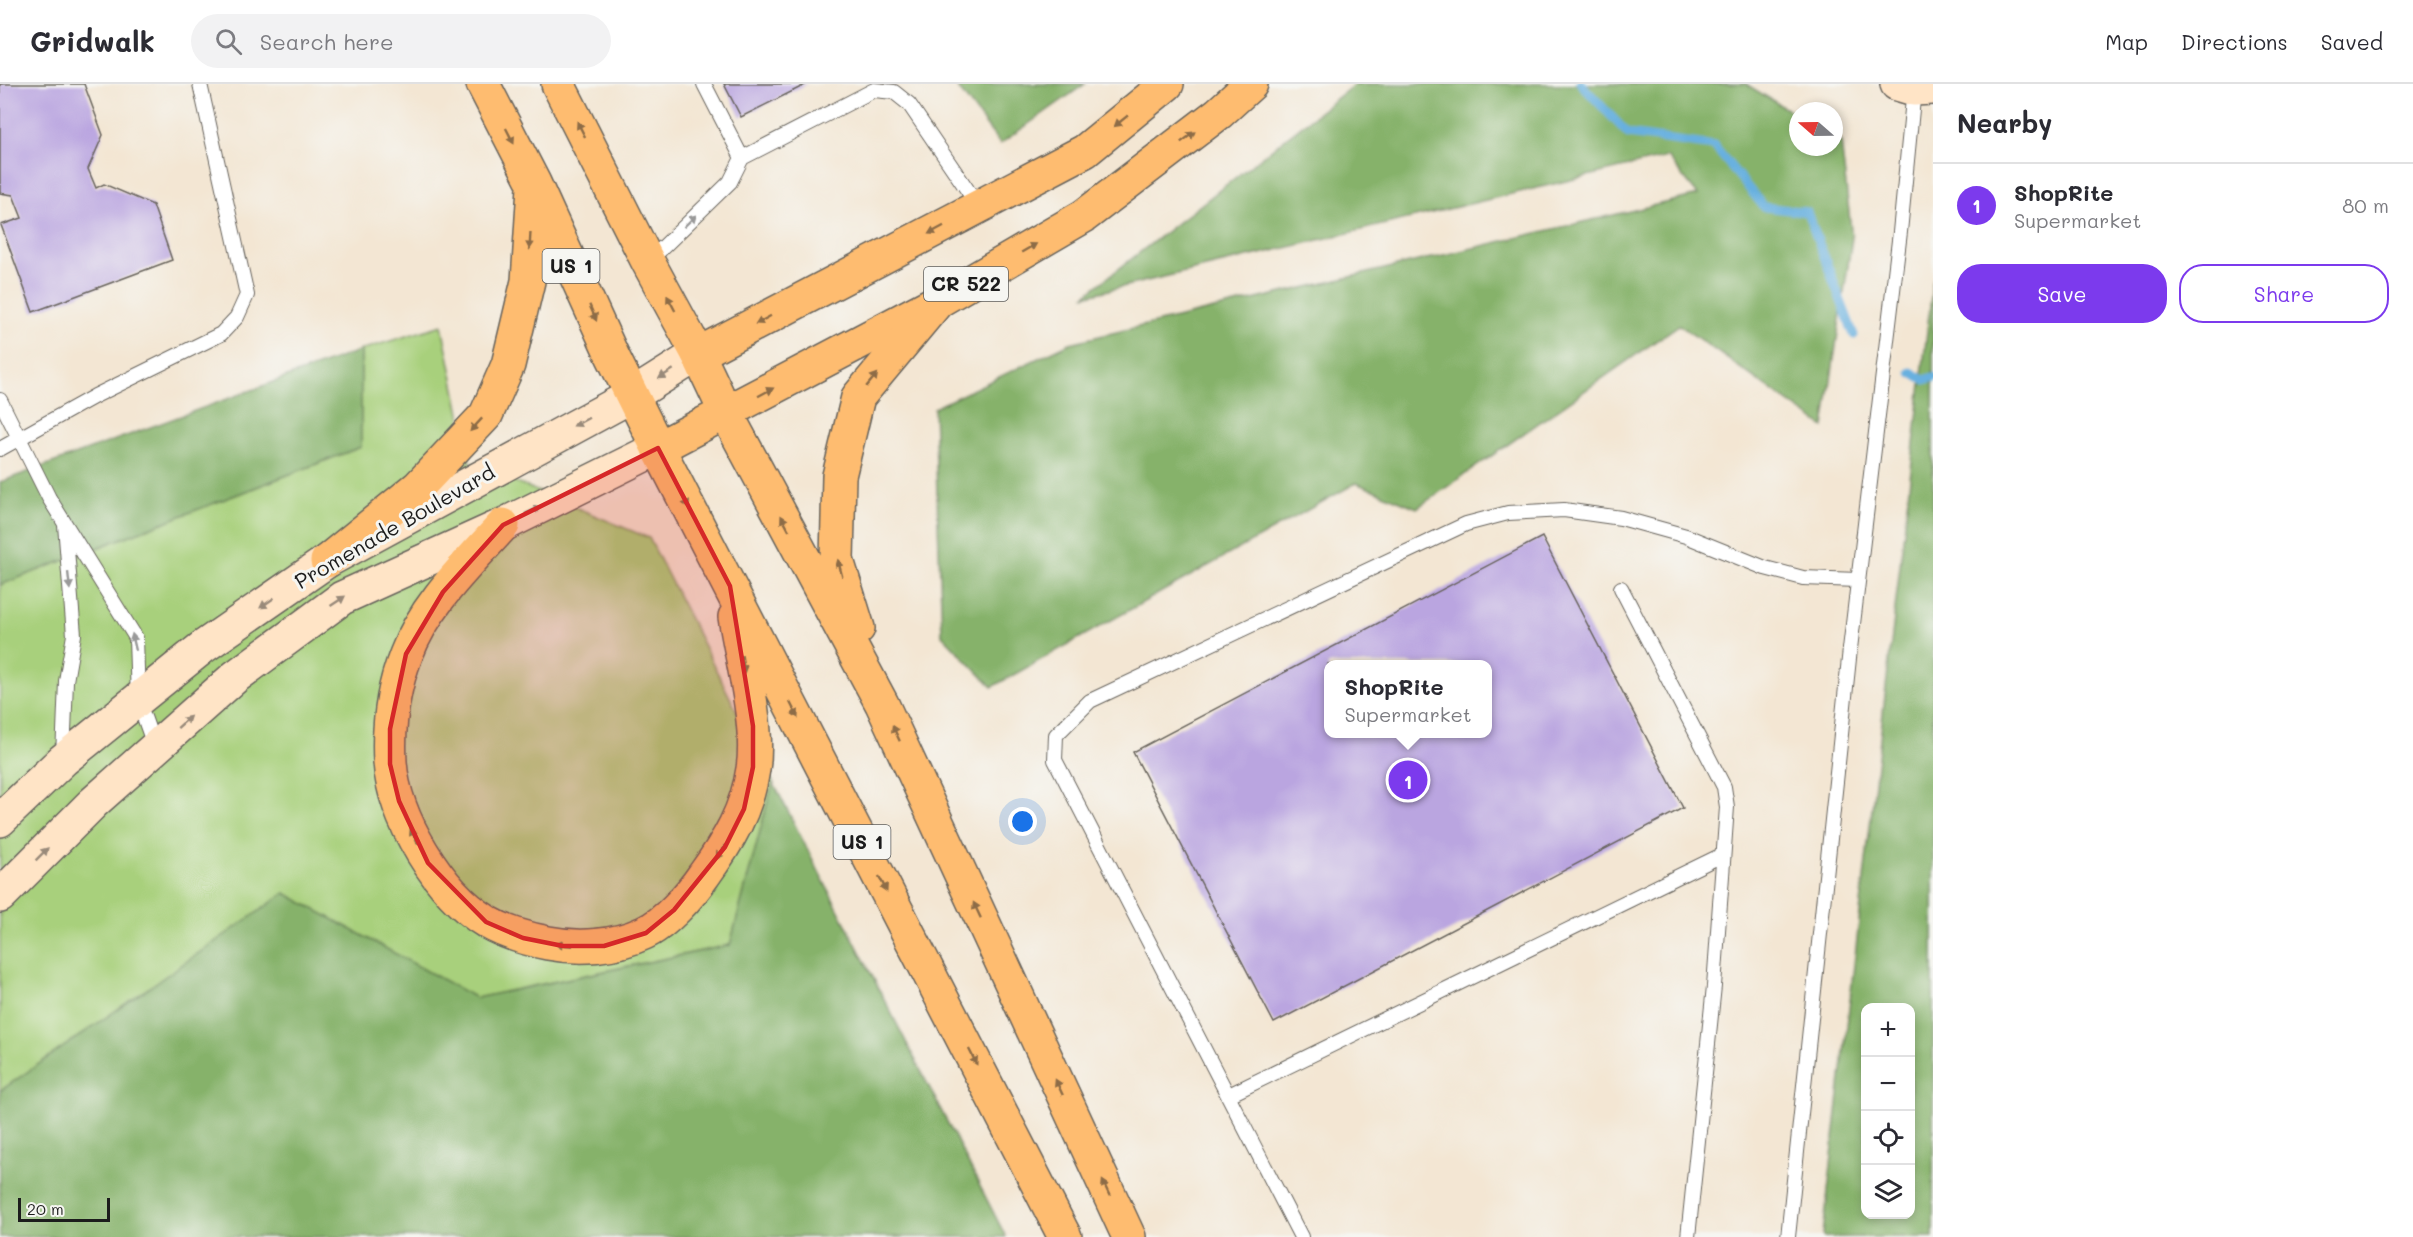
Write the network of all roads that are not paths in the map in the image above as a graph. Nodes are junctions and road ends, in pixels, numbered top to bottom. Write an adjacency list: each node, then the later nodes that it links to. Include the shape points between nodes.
1 (200, 84): 17 (lane, via 247,295 237,317 221,334 95,396)
2 (483, 84): 9 (main road, US 1, one-way to 9)
3 (558, 84): 11 (main road, one-way to 3)
4 (704, 84): 8 (lane)
5 (1167, 84): 10 (main road, CR 522, one-way to 10, via 1085,151)
6 (1251, 84): 12 (main road, CR 522, one-way to 6, via 1084,216)
7 (1915, 87): 23 (lane)
8 (741, 158): 10 (lane, via 874,90 894,92 909,104); 11 (lane, one-way to 8, via 730,182)
9 (534, 183): 14 (main road, US 1, one-way to 14); 22 (main road, one-way to 22, via 528,281 508,365 486,415 418,487)
10 (979, 207): 13 (main road, CR 522, one-way to 13)
11 (648, 262): 13 (main road, one-way to 11)
12 (938, 301): 16 (main road, CR 522, one-way to 12); 27 (main road, one-way to 12, via 837,560 838,476 858,397)
13 (698, 354): 14 (street, Promenade Boulevard / CR 522, one-way to 14); 16 (main road)
14 (633, 394): 18 (main road, US 1); 22 (street, Promenade Boulevard / CR 522, one-way to 22)
15 (0, 400): 17 (lane)
16 (726, 413): 18 (main road, CR 522); 27 (main road, one-way to 16)
17 (19, 439): 19 (lane); 20 (lane)
18 (658, 448): 21 (street, Promenade Boulevard / CR 522, one-way to 18); 24 (main road, US 1, one-way to 24)
19 (0, 449)
20 (65, 523): 26 (lane, one-way to 20, via 136,638); 29 (lane, one-way to 29, via 74,635 66,681)
21 (503, 525): 24 (main road, one-way to 21, via 753,726 753,767 744,809 725,847 674,910 646,933 603,946 563,946 523,938 486,922 456,896 428,863 399,801 390,764 396,687 406,654 443,592); 28 (street, Promenade Boulevard / CR 522, one-way to 21, via 235,677 342,598)
22 (327, 561): 26 (street, Promenade Boulevard / CR 522, one-way to 26, via 203,647)
23 (1858, 580): 33 (lane, via 1803,578 1765,568 1686,536 1621,518 1564,510 1508,513 1466,524 1090,701 1056,735 1055,760); 38 (lane)
24 (730, 586): 34 (main road, US 1, one-way to 34)
25 (1621, 588): 31 (lane, via 1724,787)
26 (138, 700): 28 (lane); 29 (street, Promenade Boulevard / CR 522)
27 (882, 704): 35 (main road, one-way to 27)
28 (155, 748): 32 (street, Promenade Boulevard / CR 522, one-way to 28, via 93,803)
29 (63, 760): 30 (street, Promenade Boulevard / CR 522)
30 (0, 820)
31 (1722, 855): 33 (lane); 37 (lane, via 1714,986)
32 (0, 896)
33 (1229, 1095): 36 (lane)
34 (1065, 1237)
35 (1129, 1237)
36 (1301, 1237)
37 (1688, 1237)
38 (1788, 1237)

